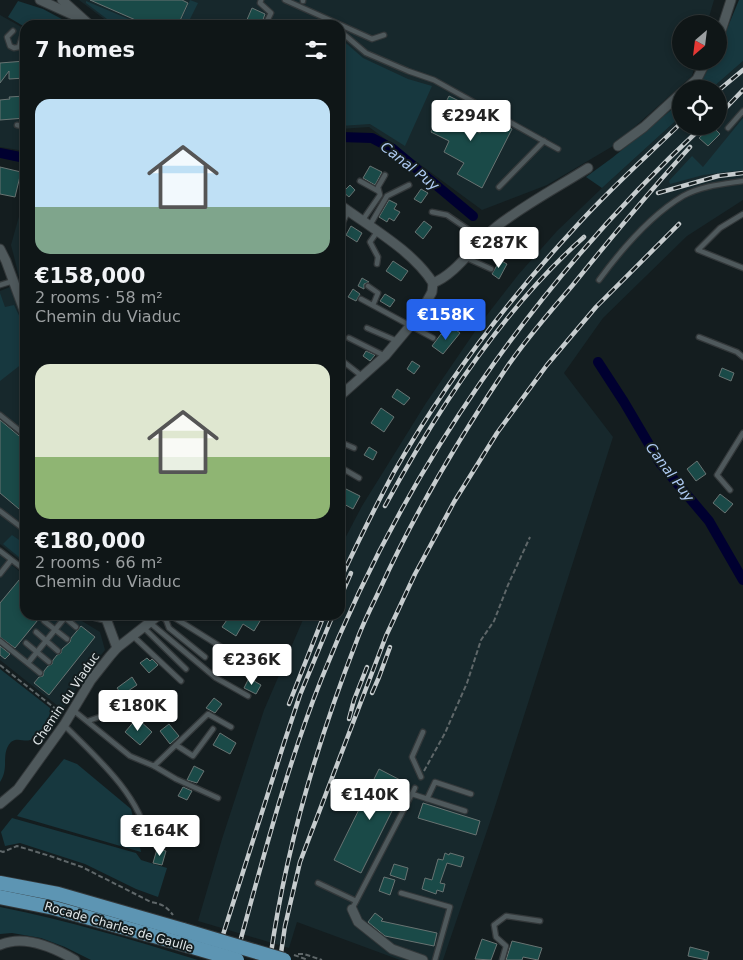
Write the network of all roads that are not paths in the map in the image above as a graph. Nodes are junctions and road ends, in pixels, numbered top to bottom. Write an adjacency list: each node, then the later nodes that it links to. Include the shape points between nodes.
1 (40, 0): 8 (street)
2 (62, 0): 8 (street)
3 (262, 0): 9 (lane, via 260,3 271,13)
4 (285, 0): 7 (lane)
5 (731, 0): 6 (street)
6 (726, 15)
7 (324, 16): 10 (lane); 11 (lane)
8 (82, 19)
9 (268, 20)
10 (328, 20)
11 (332, 20)
12 (345, 26): 15 (lane, via 372,39)
13 (13, 30): 16 (lane, via 7,37 10,46 19,47)
14 (345, 35): 22 (lane, via 366,53 434,80)
15 (384, 35)
16 (20, 44)
17 (672, 101): 23 (street)
18 (743, 111): 21 (lane)
19 (17, 125): 20 (lane)
20 (20, 126)
21 (728, 128)
22 (544, 141): 24 (lane); 30 (lane)
23 (618, 146)
24 (558, 148)
25 (588, 168): 36 (street)
26 (385, 175): 31 (lane)
27 (360, 181): 31 (lane)
28 (743, 181): 42 (lane, via 713,185 684,195 630,241)
29 (409, 185): 35 (lane, via 387,196)
30 (499, 187)
31 (378, 191): 35 (lane, via 380,195)
32 (345, 209): 35 (street)
33 (432, 212): 36 (lane, via 447,215)
34 (743, 214): 40 (lane, via 720,228 698,250)
35 (369, 226): 39 (lane); 44 (street, via 417,263)
36 (484, 238): 38 (street)
37 (0, 249): 43 (street)
38 (466, 256): 41 (lane); 44 (street, via 450,273)
39 (377, 264)
40 (743, 268)
41 (491, 269)
42 (599, 280)
43 (14, 281): 45 (lane); 47 (street)
44 (433, 283): 50 (street, via 428,301)
45 (0, 285)
46 (368, 286): 49 (lane, via 378,293)
47 (20, 298)
48 (362, 299): 49 (lane)
49 (373, 305): 50 (lane)
50 (410, 325): 54 (lane); 55 (street)
51 (367, 328): 55 (lane)
52 (699, 337): 57 (lane)
53 (348, 338): 56 (lane)
54 (432, 338)
55 (397, 341): 56 (street)
56 (385, 356): 59 (street)
57 (743, 357)
58 (345, 363): 59 (lane)
59 (363, 377): 60 (street)
60 (345, 389)
61 (0, 415): 62 (lane)
62 (20, 431)
63 (743, 433): 68 (lane, via 718,475)
64 (345, 444): 65 (lane)
65 (354, 448)
66 (345, 470): 67 (lane)
67 (359, 478)
68 (730, 490)
69 (0, 511): 70 (lane)
70 (20, 526)
71 (0, 551): 72 (lane)
72 (11, 560): 73 (lane); 74 (lane)
73 (20, 566)
74 (2, 567): 75 (lane)
75 (0, 574)
76 (62, 620): 85 (lane)
77 (69, 620): 84 (lane)
78 (108, 620): 92 (street)
79 (152, 620): 83 (street, Chemin du Viaduc)
80 (166, 620): 96 (lane, via 169,628)
81 (178, 620): 93 (lane)
82 (44, 621): 85 (lane)
83 (146, 625): 87 (street, Chemin du Viaduc); 99 (lane); 102 (lane, via 216,678)
84 (76, 627)
85 (55, 630): 88 (lane); 90 (lane)
86 (36, 632): 90 (lane)
87 (133, 636): 92 (street, Chemin du Viaduc); 101 (lane)
88 (67, 639)
89 (0, 641): 98 (lane)
90 (46, 641): 94 (lane); 95 (lane)
91 (26, 643): 95 (lane)
92 (118, 648): 104 (street, Chemin du Viaduc, via 91,680)
93 (226, 650)
94 (58, 651)
95 (37, 652): 97 (lane); 98 (lane)
96 (205, 657)
97 (49, 662)
98 (28, 663): 100 (lane)
99 (186, 669)
100 (40, 673)
101 (181, 681)
102 (248, 696)
103 (131, 706): 105 (lane)
104 (73, 710): 105 (lane); 106 (street, Chemin du Viaduc)
105 (88, 720): 111 (lane, via 130,756)
106 (64, 726): 118 (street, Chemin du Viaduc, via 18,789); 120 (lane, via 133,800)
107 (231, 727): 110 (lane, via 208,714)
108 (213, 730): 110 (lane, via 193,756)
109 (423, 732): 112 (lane, via 412,757)
110 (176, 745): 111 (lane)
111 (154, 766): 116 (lane)
112 (421, 777)
113 (415, 788): 114 (lane)
114 (412, 794): 117 (lane); 125 (lane)
115 (471, 794): 117 (lane, via 435,782)
116 (218, 798)
117 (427, 799): 119 (lane)
118 (0, 804)
119 (465, 811)
120 (148, 840)
121 (0, 883): 127 (main road, Rocade Charles de Gaulle, via 58,894)
122 (318, 883): 125 (lane)
123 (401, 893): 133 (lane, via 450,907)
124 (0, 897): 127 (main road, Rocade Charles de Gaulle)
125 (354, 905): 132 (street, via 358,922 392,949)
126 (540, 922): 134 (lane, via 506,916 494,926 496,937 506,946)
127 (180, 931): 129 (main road, bridge); 131 (main road, Rocade Charles de Gaulle, bridge)
128 (0, 945): 130 (street, via 22,940 59,950)
129 (293, 957)
130 (75, 960)
131 (237, 960)
132 (423, 960)
133 (435, 960)
134 (502, 960)

